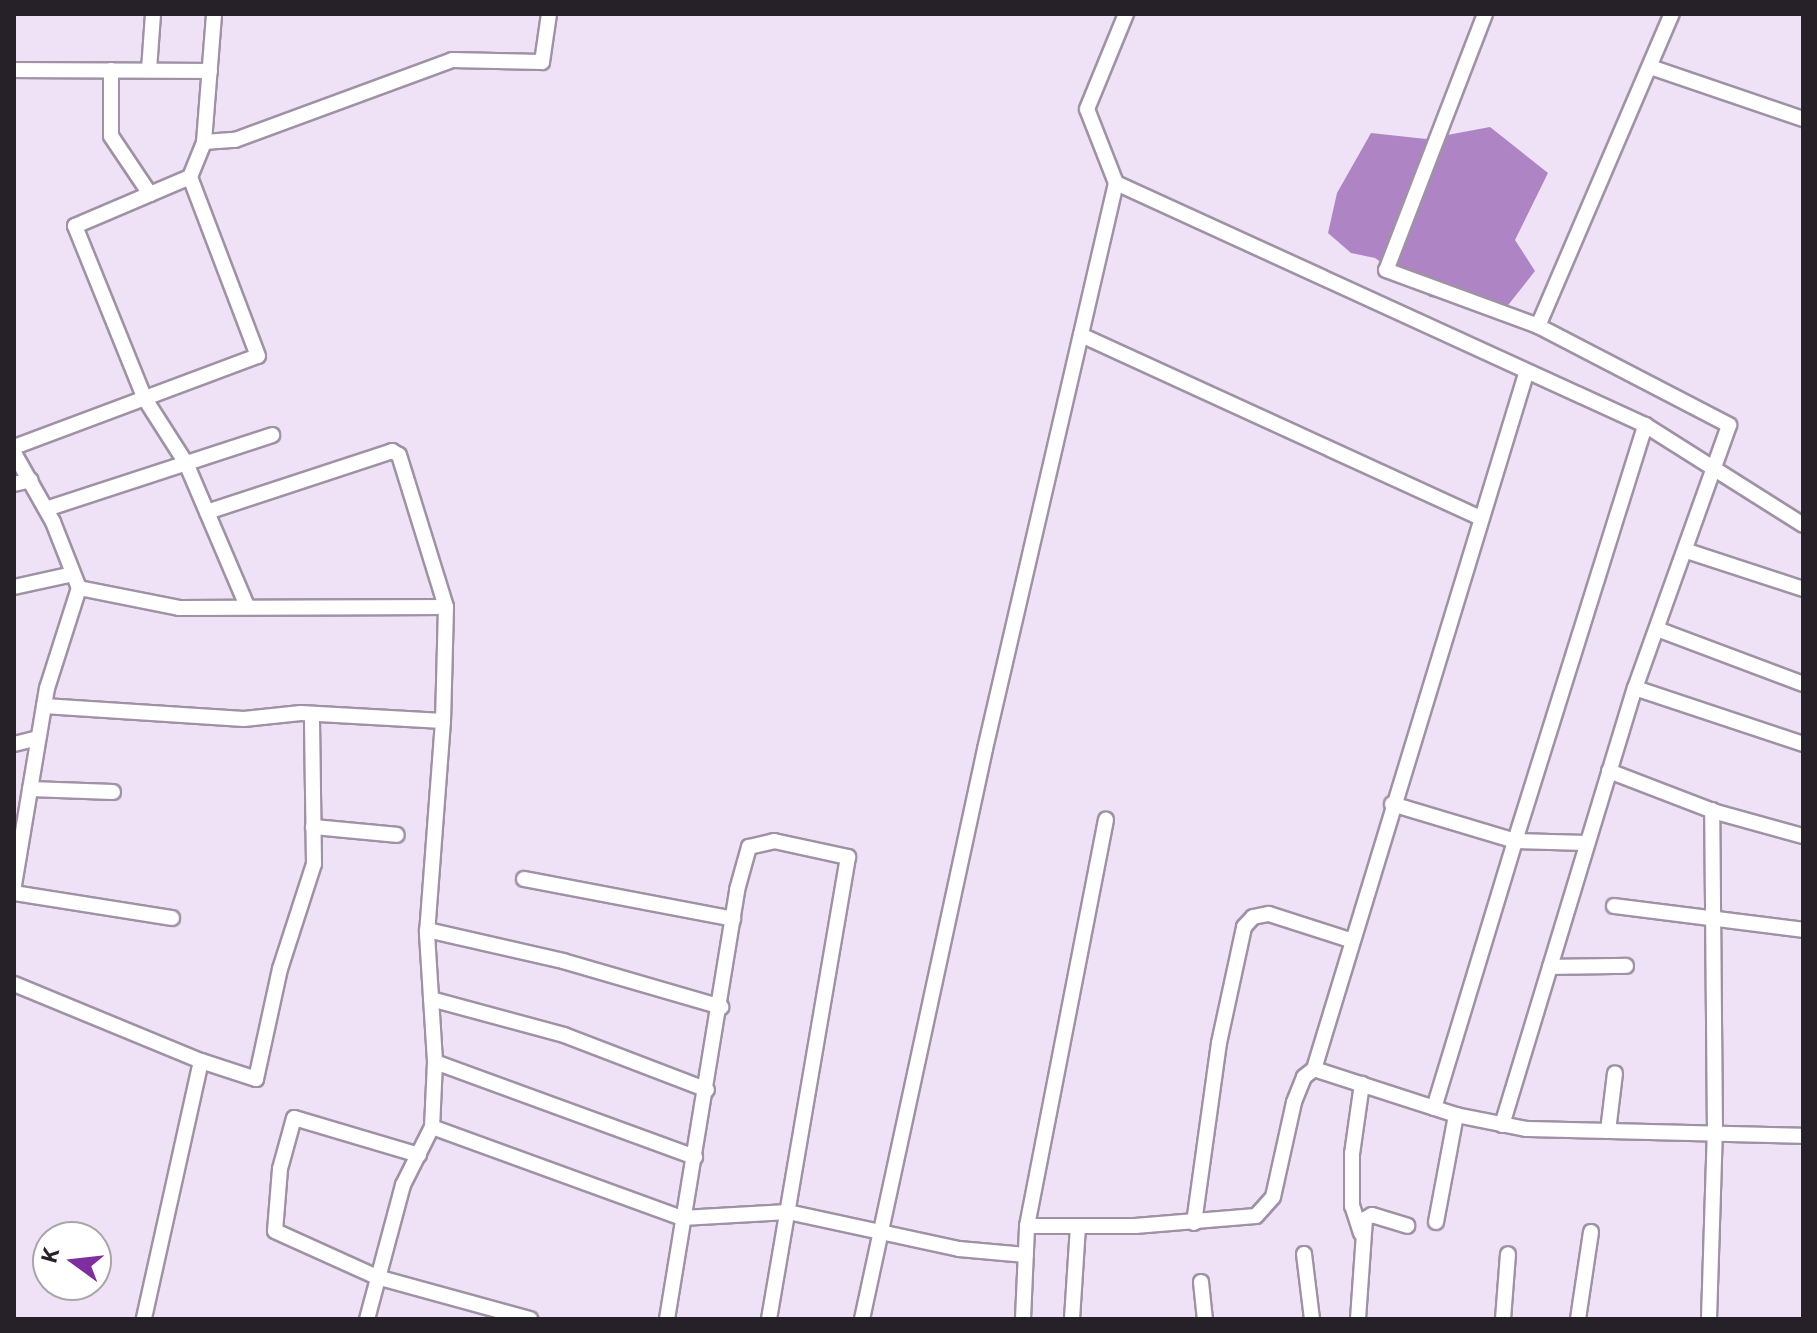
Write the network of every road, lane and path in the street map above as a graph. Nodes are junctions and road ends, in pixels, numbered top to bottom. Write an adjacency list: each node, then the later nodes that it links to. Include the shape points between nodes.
1 (153, 14): 10 (street)
2 (214, 14): 11 (street)
3 (549, 14): 13 (street, via 542,62 452,60 235,140)
4 (1126, 14): 15 (street, via 1087,109)
5 (1485, 14): 17 (street, via 1386,270)
6 (1672, 14): 7 (street)
7 (1650, 67): 12 (street); 17 (street)
8 (14, 70): 9 (street)
9 (111, 70): 10 (street); 16 (street, via 111,136)
10 (149, 70): 11 (street)
11 (210, 71): 13 (street)
12 (1803, 119)
13 (204, 142): 14 (street)
14 (190, 177): 16 (street); 20 (street, via 258,356)
15 (1116, 183): 18 (street); 19 (street)
16 (150, 194): 20 (street, via 75,226)
17 (1538, 326): 25 (street, via 1729,425)
18 (1081, 335): 30 (street); 97 (street)
19 (1526, 374): 21 (street); 30 (street)
20 (145, 399): 23 (street); 24 (street)
21 (1645, 425): 25 (street); 56 (street)
22 (272, 435): 24 (street)
23 (14, 450): 26 (street)
24 (186, 463): 28 (street); 29 (street)
25 (1711, 466): 31 (street); 32 (street)
26 (31, 480): 27 (street); 28 (street)
27 (14, 484)
28 (46, 509): 33 (street)
29 (207, 512): 36 (street); 37 (street, via 392,451 399,455)
30 (1480, 518): 50 (street)
31 (1803, 525)
32 (1687, 551): 35 (street); 38 (street)
33 (76, 581): 34 (street); 36 (street, via 146,605); 41 (street)
34 (14, 587)
35 (1803, 589)
36 (247, 606): 37 (street)
37 (446, 607): 43 (street)
38 (1657, 629): 39 (street); 40 (street)
39 (1803, 684)
40 (1635, 688): 46 (street); 47 (street)
41 (44, 706): 42 (street, via 244,719); 44 (street)
42 (312, 714): 43 (street); 53 (street)
43 (443, 721): 65 (street)
44 (38, 738): 45 (street); 48 (street)
45 (14, 744)
46 (1803, 744)
47 (1609, 771): 51 (street); 57 (street)
48 (30, 789): 49 (street); 59 (street)
49 (113, 792)
50 (1392, 804): 56 (street); 67 (street)
51 (1712, 810): 55 (street); 63 (street)
52 (1106, 820): 92 (street)
53 (313, 827): 54 (street); 73 (street, via 314,864 280,969 256,1079)
54 (397, 835)
55 (1803, 836)
56 (1515, 841): 57 (street); 79 (street)
57 (1586, 843): 69 (street)
58 (524, 879): 64 (street)
59 (14, 885)
60 (14, 893): 62 (street)
61 (1614, 906): 63 (street)
62 (172, 918)
63 (1710, 918): 66 (street); 84 (street)
64 (733, 919): 72 (street); 88 (street, via 749,847 774,841 848,857)
65 (427, 930): 71 (street); 72 (street, via 563,961)
66 (1803, 930)
67 (1350, 940): 75 (street); 91 (street, via 1269,914 1253,917 1244,927 1219,1043)
68 (1626, 966): 69 (street)
69 (1550, 967): 81 (street)
70 (14, 984): 73 (street)
71 (431, 999): 74 (street); 78 (street, via 564,1035)
72 (721, 1007): 78 (street)
73 (201, 1061): 103 (street)
74 (435, 1062): 82 (street); 87 (street)
75 (1314, 1069): 77 (street); 91 (street, via 1304,1077 1294,1102 1273,1197 1265,1211)
76 (1615, 1073): 83 (street)
77 (1362, 1084): 79 (street); 96 (street, via 1352,1154 1352,1206)
78 (707, 1090): 87 (street)
79 (1434, 1108): 80 (street)
80 (1456, 1115): 81 (street); 90 (street)
81 (1502, 1125): 83 (street)
82 (432, 1127): 86 (street); 89 (street)
83 (1608, 1131): 84 (street)
84 (1715, 1133): 85 (street); 116 (street)
85 (1803, 1136)
86 (419, 1155): 101 (street, via 403,1185); 101 (street, via 294,1118 280,1169 275,1231)
87 (695, 1157): 89 (street)
88 (788, 1212): 89 (street); 97 (street); 107 (street)
89 (682, 1218): 106 (street)
90 (1436, 1222)
91 (1194, 1223): 93 (street)
92 (1027, 1226): 93 (street); 100 (street)
93 (1078, 1226): 110 (street)
94 (1407, 1226): 96 (street, via 1372,1215)
95 (1591, 1232): 115 (street)
96 (1361, 1233): 113 (street)
97 (881, 1234): 100 (street); 108 (street)
98 (1304, 1254): 112 (street)
99 (1508, 1254): 114 (street)
100 (1026, 1255): 109 (street)
101 (377, 1277): 104 (street); 105 (street)
102 (1201, 1282): 111 (street)
103 (144, 1319)
104 (367, 1319)
105 (530, 1319)
106 (667, 1319)
107 (769, 1319)
108 (862, 1319)
109 (1023, 1319)
110 (1072, 1319)
111 (1205, 1319)
112 (1312, 1319)
113 (1358, 1319)
114 (1503, 1319)
115 (1578, 1319)
116 (1709, 1319)

